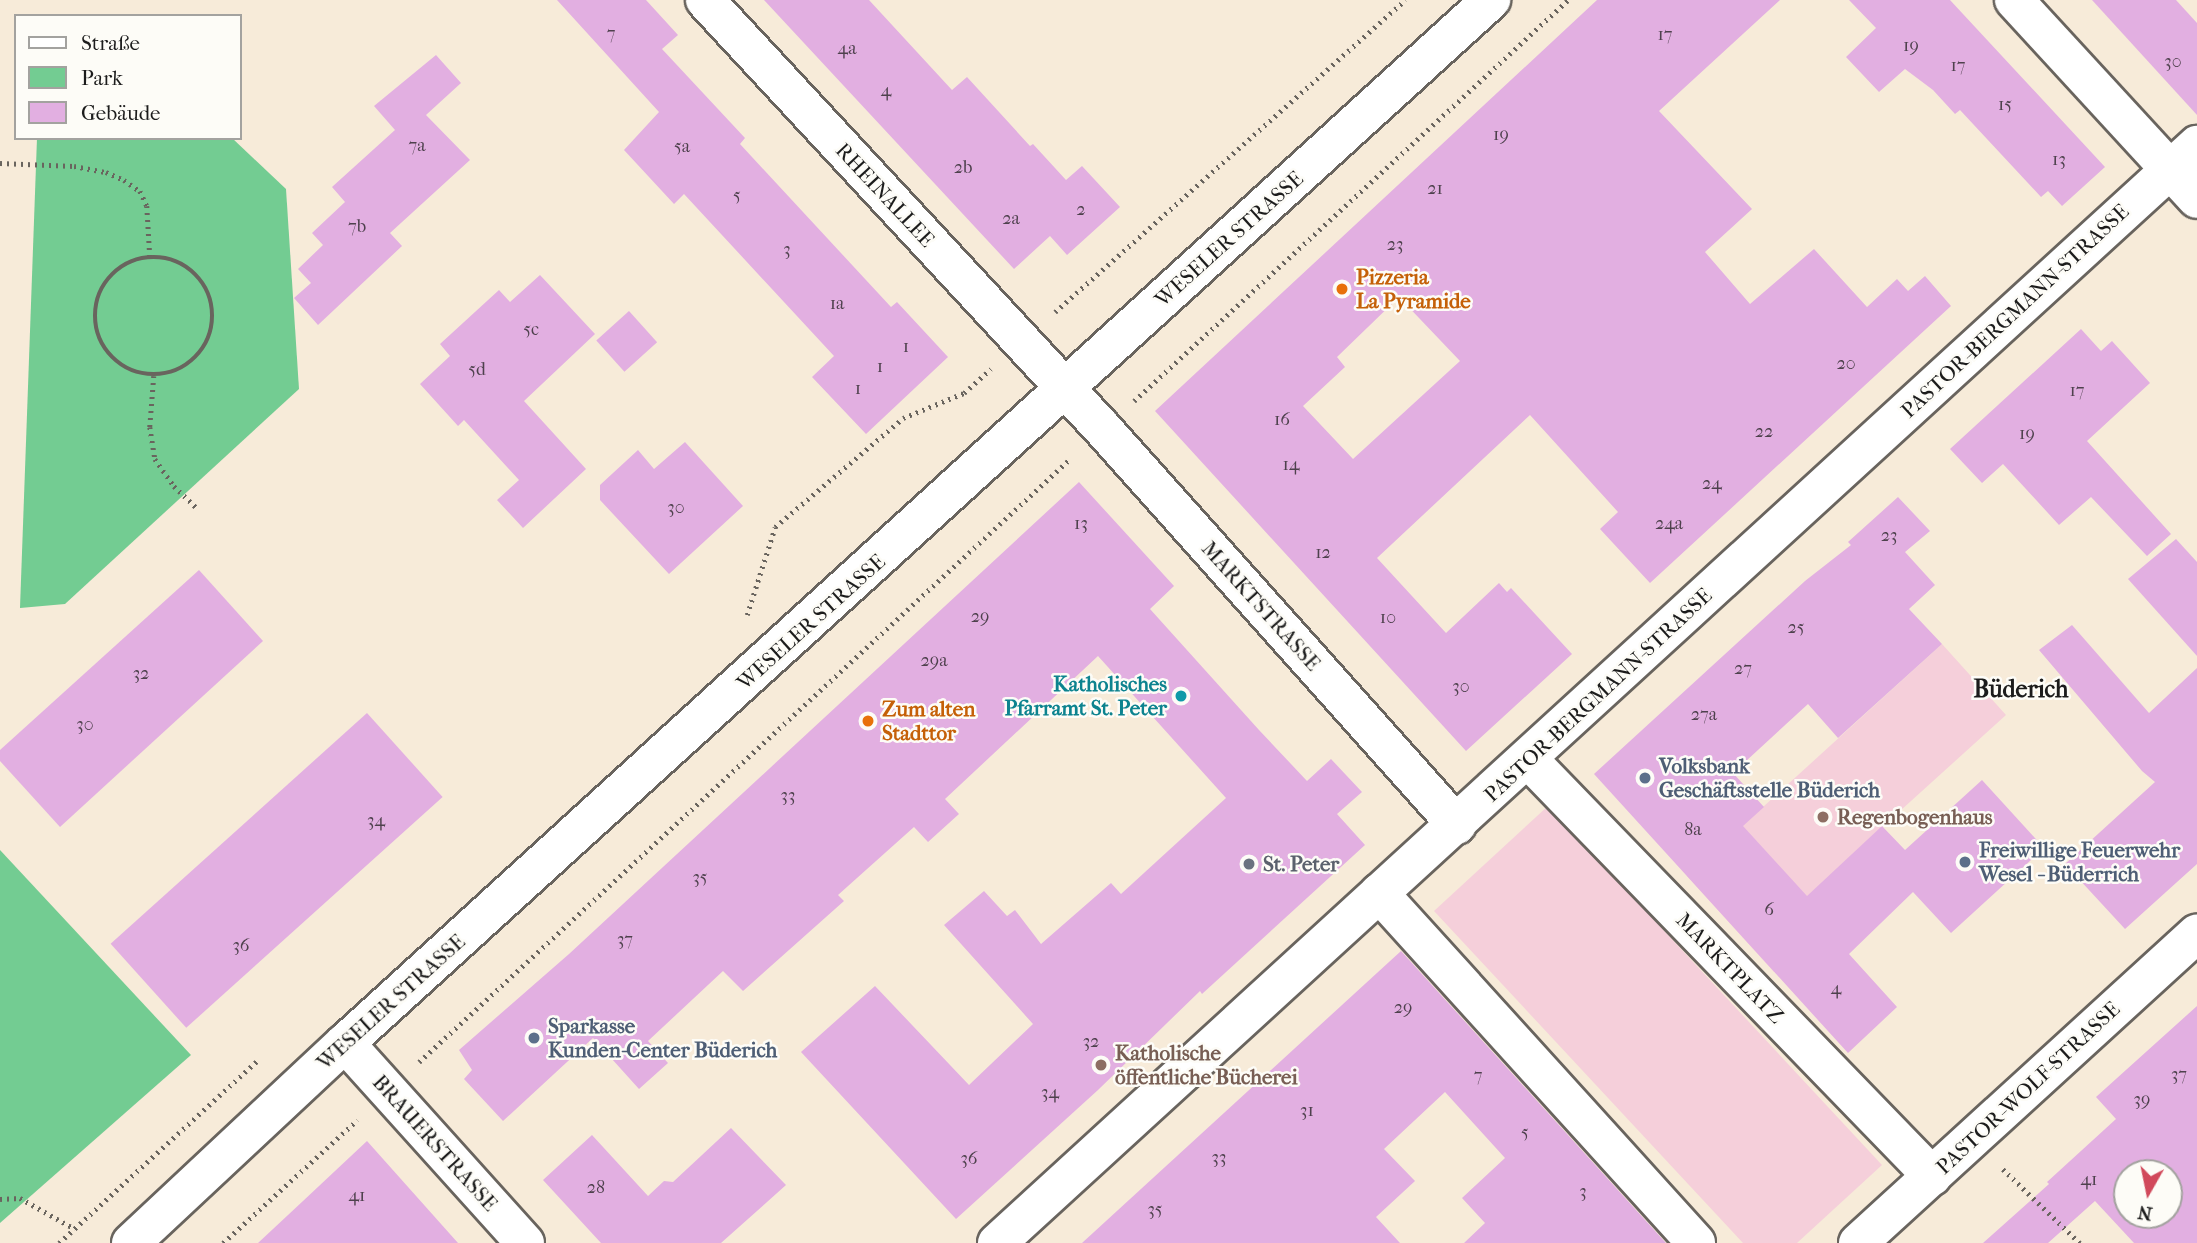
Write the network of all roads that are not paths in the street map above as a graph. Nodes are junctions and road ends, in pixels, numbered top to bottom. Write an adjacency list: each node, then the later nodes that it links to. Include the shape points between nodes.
1 (1491, 0): 6 (street, WESELER STRASSE)
2 (2014, 0): 4 (street)
3 (726, 7): 6 (street, RHEINALLEE)
4 (2184, 157): 5 (street); 7 (street, PASTOR-BERGMANN-STRASSE)
5 (2197, 199)
6 (1065, 389): 8 (street, MARKTSTRASSE); 11 (street, WESELER STRASSE)
7 (1528, 759): 8 (street, PASTOR-BERGMANN-STRASSE); 12 (street, MARKTPLATZ)
8 (1457, 825): 9 (street, PASTOR-BERGMANN-STRASSE)
9 (1379, 893): 15 (street, PASTOR-BERGMANN-STRASSE); 16 (street)
10 (2197, 933): 12 (street, PASTOR-WOLF-STRASSE)
11 (345, 1043): 13 (street, WESELER STRASSE); 14 (street, BRAUERSTRASSE)
12 (1931, 1176): 17 (street, PASTOR-WOLF-STRASSE)
13 (131, 1243)
14 (525, 1243)
15 (997, 1243)
16 (1696, 1243)
17 (1858, 1243)

